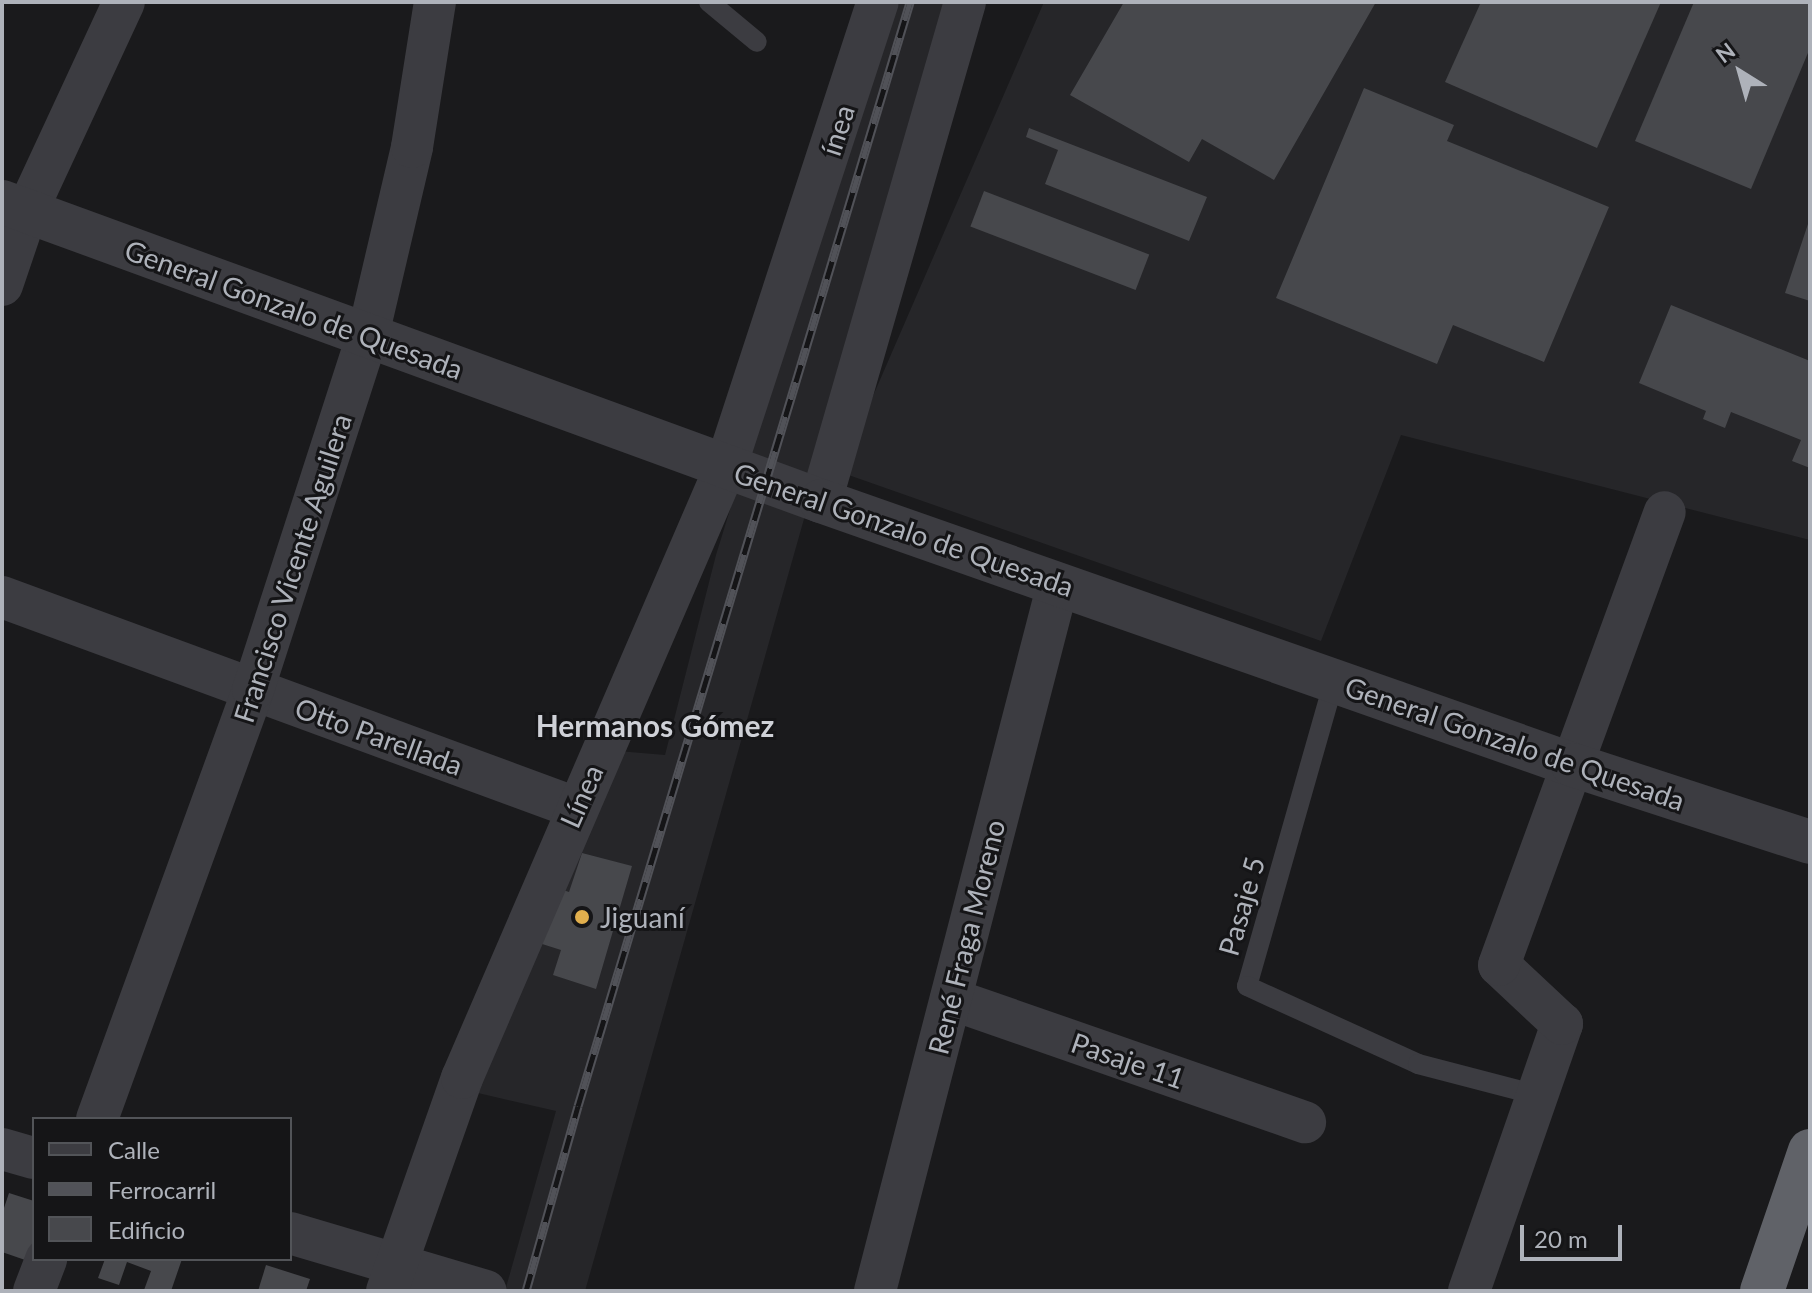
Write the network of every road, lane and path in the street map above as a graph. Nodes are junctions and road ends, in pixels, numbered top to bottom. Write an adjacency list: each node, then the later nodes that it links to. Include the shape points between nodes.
1 (124, 2): 7 (street)
2 (435, 2): 10 (street, Francisco Vicente Aguilera, via 412,147)
3 (709, 2): 6 (lane)
4 (878, 2): 8 (street, ínea)
5 (965, 2): 12 (street)
6 (757, 42)
7 (14, 207): 9 (street); 10 (street, General Gonzalo de Quesada)
8 (796, 259): 11 (street, Línea)
9 (2, 285)
10 (368, 335): 11 (street, General Gonzalo de Quesada); 17 (street, Francisco Vicente Aguilera)
11 (726, 466): 12 (street, General Gonzalo de Quesada); 19 (street, Línea)
12 (821, 501): 14 (street, General Gonzalo de Quesada)
13 (1665, 512): 18 (street)
14 (1058, 584): 16 (street, General Gonzalo de Quesada); 21 (street, René Fraga Moreno)
15 (2, 597): 17 (street, Otto Parellada)
16 (1334, 681): 18 (street, General Gonzalo de Quesada); 22 (lane, Pasaje 5, via 1247,986 1418,1064)
17 (253, 690): 19 (street, Otto Parellada); 23 (street, Francisco Vicente Aguilera)
18 (1573, 765): 20 (street, General Gonzalo de Quesada); 22 (street, via 1499,965 1562,1024)
19 (576, 808): 30 (street, Línea, via 462,1078)
20 (1810, 842)
21 (951, 999): 24 (street, Pasaje 11); 33 (street, René Fraga Moreno)
22 (1537, 1095): 34 (street)
23 (98, 1117)
24 (1305, 1122)
25 (2, 1149): 27 (street)
26 (1810, 1151): 35 (highway)
27 (32, 1157)
28 (292, 1234): 30 (street)
29 (45, 1261): 31 (street)
30 (392, 1278): 32 (street)
31 (34, 1291)
32 (486, 1291)
33 (875, 1291)
34 (1469, 1291)
35 (1762, 1291)

